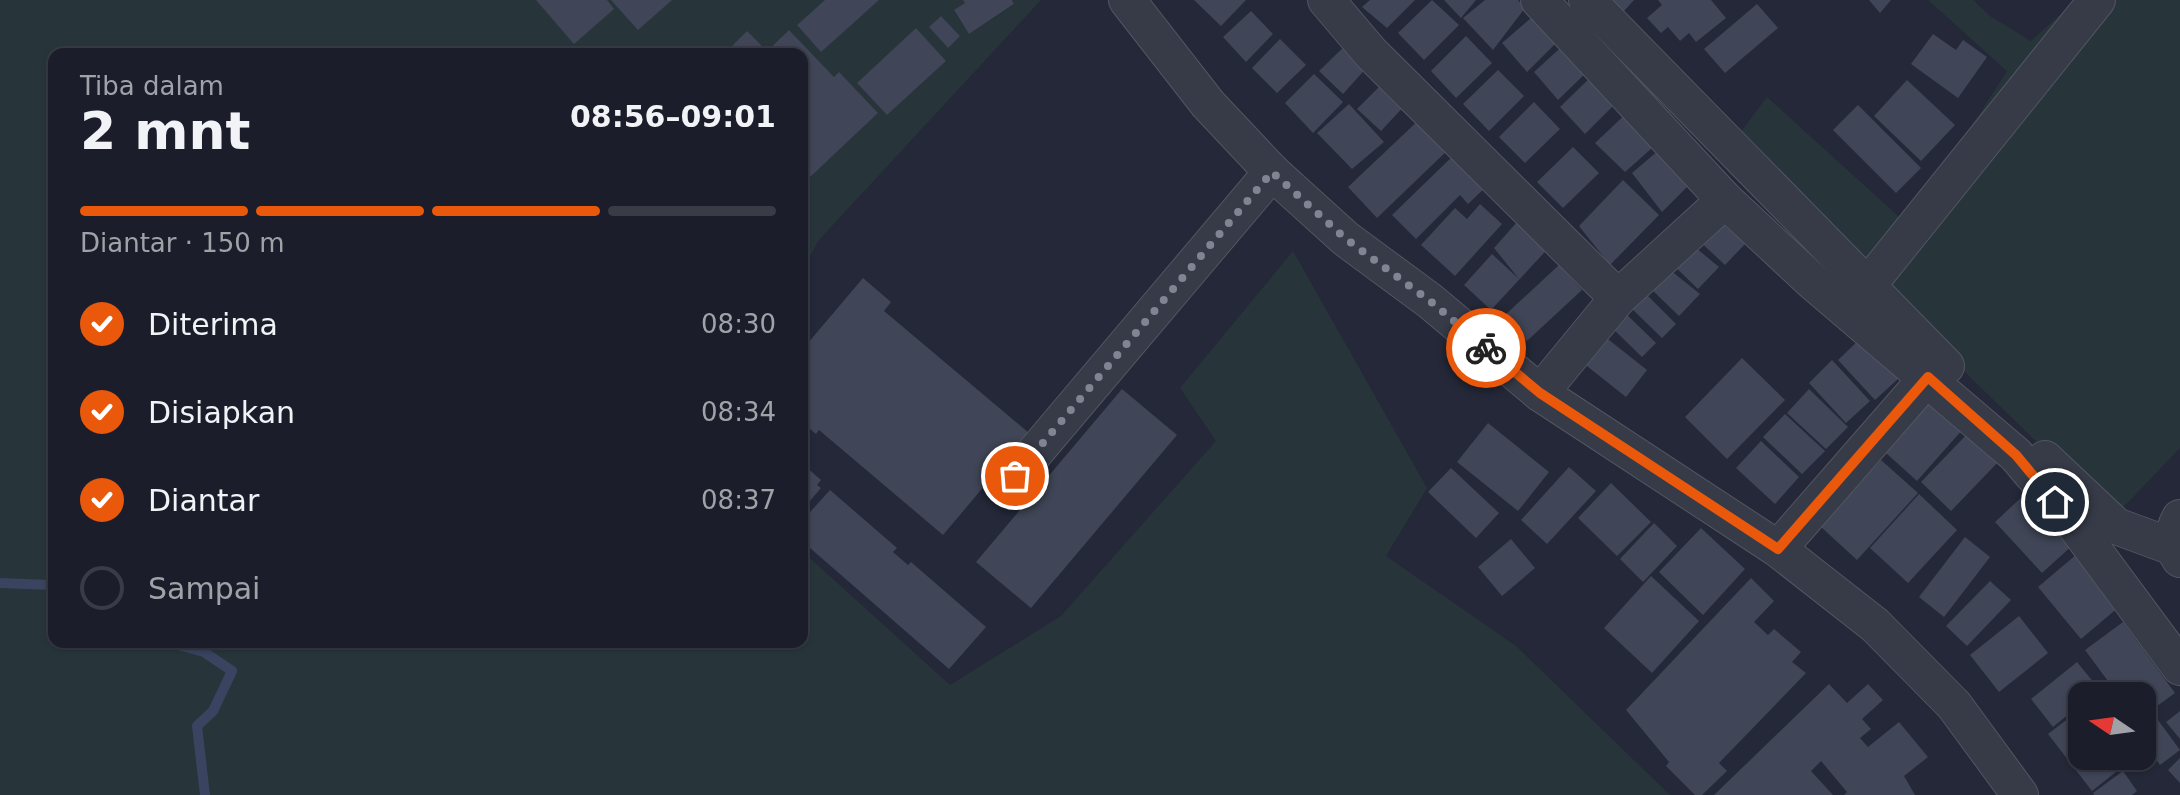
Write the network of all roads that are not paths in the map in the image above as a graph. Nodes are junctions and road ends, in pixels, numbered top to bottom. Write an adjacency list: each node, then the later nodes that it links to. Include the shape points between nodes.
1 (1127, 0): 6 (street, via 1208,104)
2 (1326, 0): 9 (street, via 1371,53)
3 (1539, 0): 7 (street)
4 (1587, 0): 8 (street)
5 (2097, 0): 8 (street)
6 (1272, 172): 11 (street, via 1346,239); 12 (street)
7 (1725, 200): 9 (street); 10 (street)
8 (1868, 285): 13 (street, via 1953,374 2116,526)
9 (1618, 298): 11 (street)
10 (1928, 377): 14 (street); 15 (street, via 2016,455)
11 (1540, 393): 14 (street)
12 (1015, 476)
13 (2178, 541)
14 (1778, 549): 16 (street, via 1875,625 1954,705)
15 (2180, 667)
16 (2020, 795)

